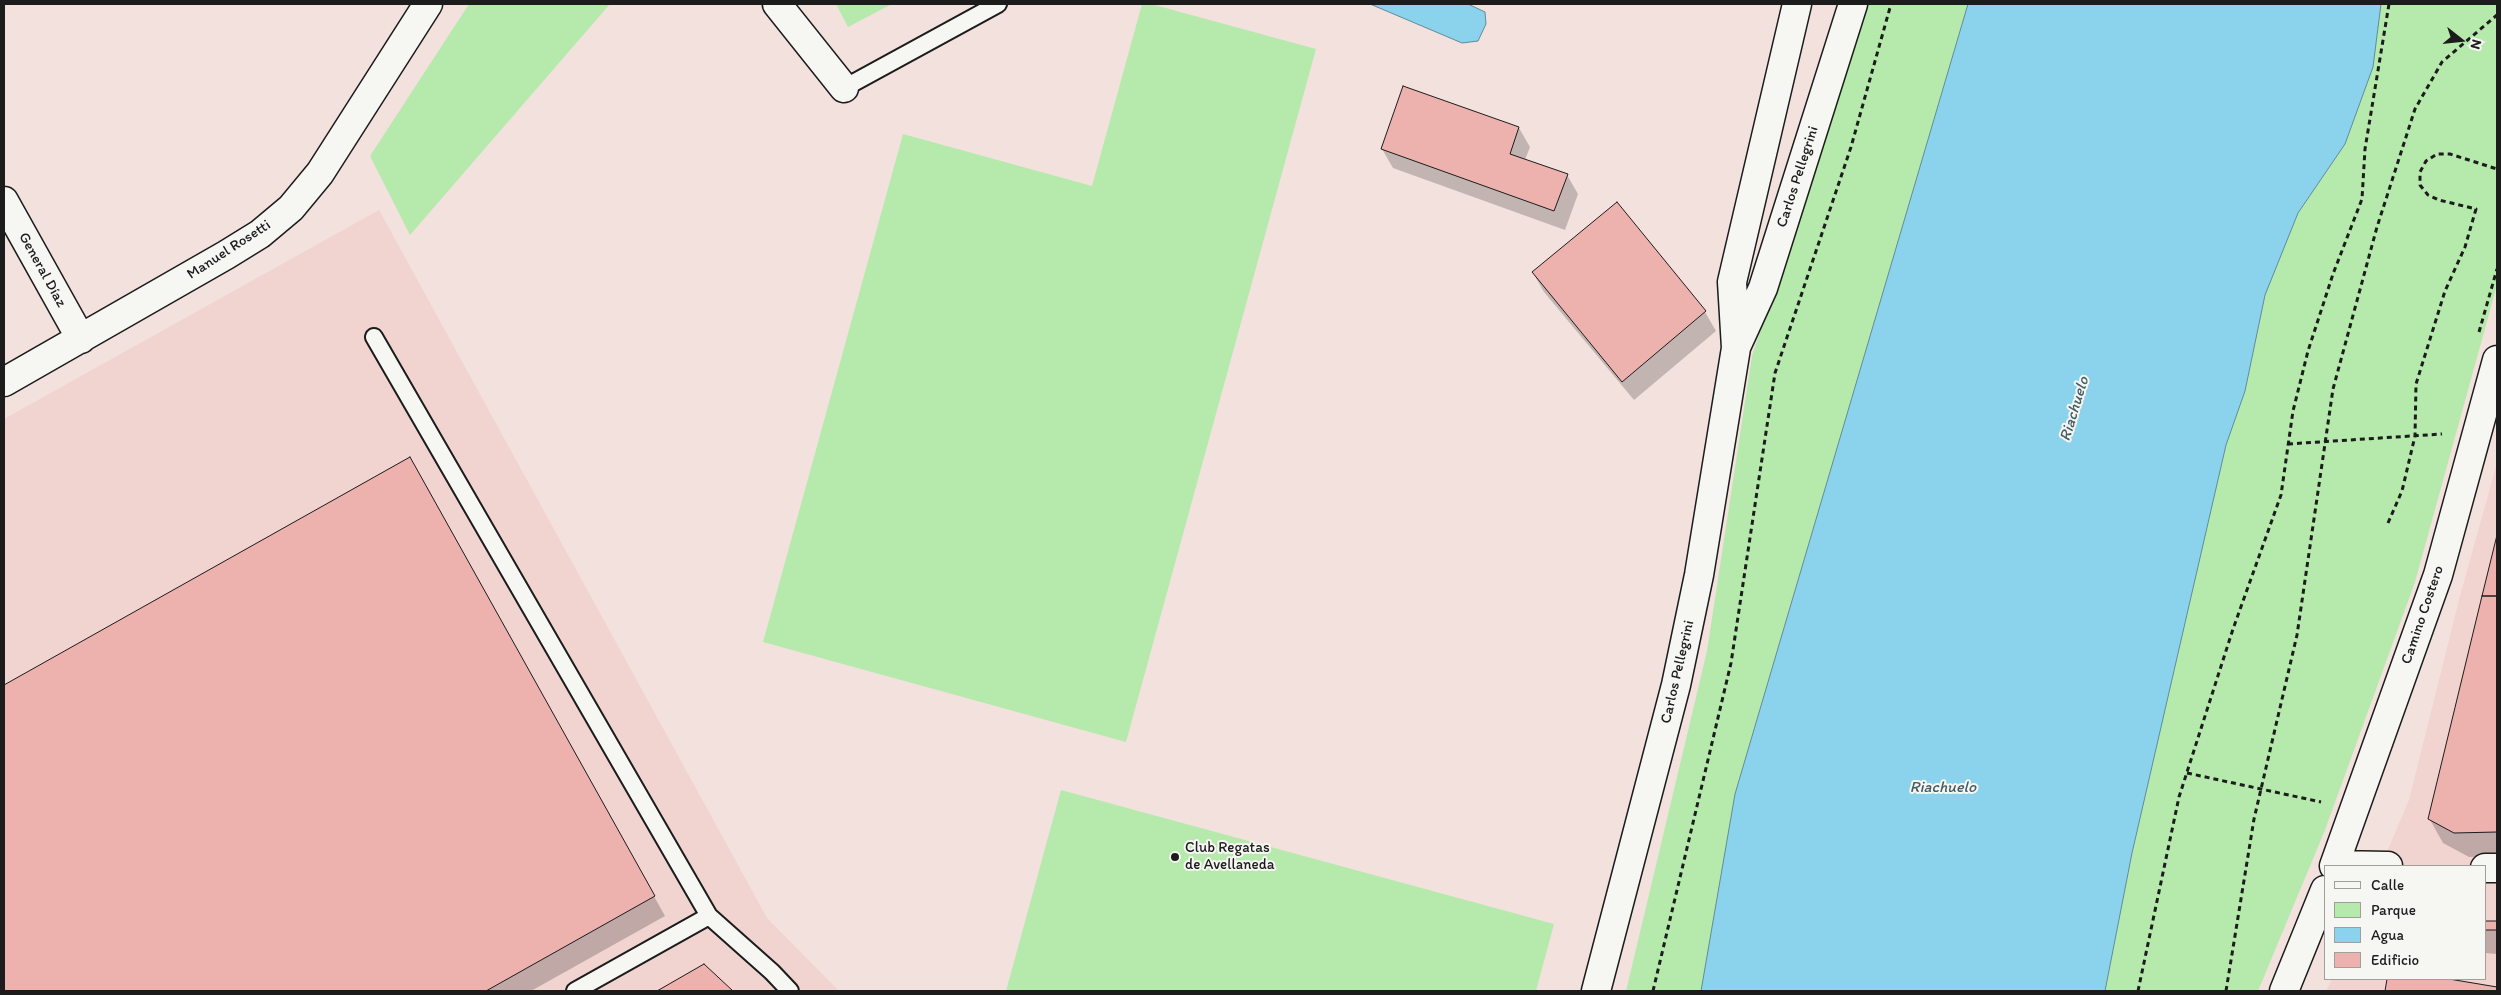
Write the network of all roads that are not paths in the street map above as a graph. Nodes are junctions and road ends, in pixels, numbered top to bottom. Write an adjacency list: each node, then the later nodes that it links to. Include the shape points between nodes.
1 (428, 4): 9 (street, Manuel Rosetti, via 320,173 291,208 260,234)
2 (777, 4): 6 (street)
3 (998, 4): 6 (lane)
4 (1797, 4): 10 (street, Carlos Pellegrini, via 1732,282)
5 (1853, 4): 10 (street, Carlos Pellegrini, via 1763,288)
6 (844, 88)
7 (4, 201): 9 (street, General Díaz)
8 (374, 337): 15 (lane)
9 (80, 339): 12 (street, Manuel Rosetti)
10 (1736, 348): 18 (street, Carlos Pellegrini, via 1699,575 1676,685)
11 (2497, 360): 13 (street, Camino Costero, via 2438,575)
12 (4, 382)
13 (2335, 865)
14 (2324, 892): 19 (street)
15 (709, 916): 16 (lane); 17 (lane)
16 (575, 991)
17 (790, 991)
18 (1596, 991)
19 (2284, 991)

